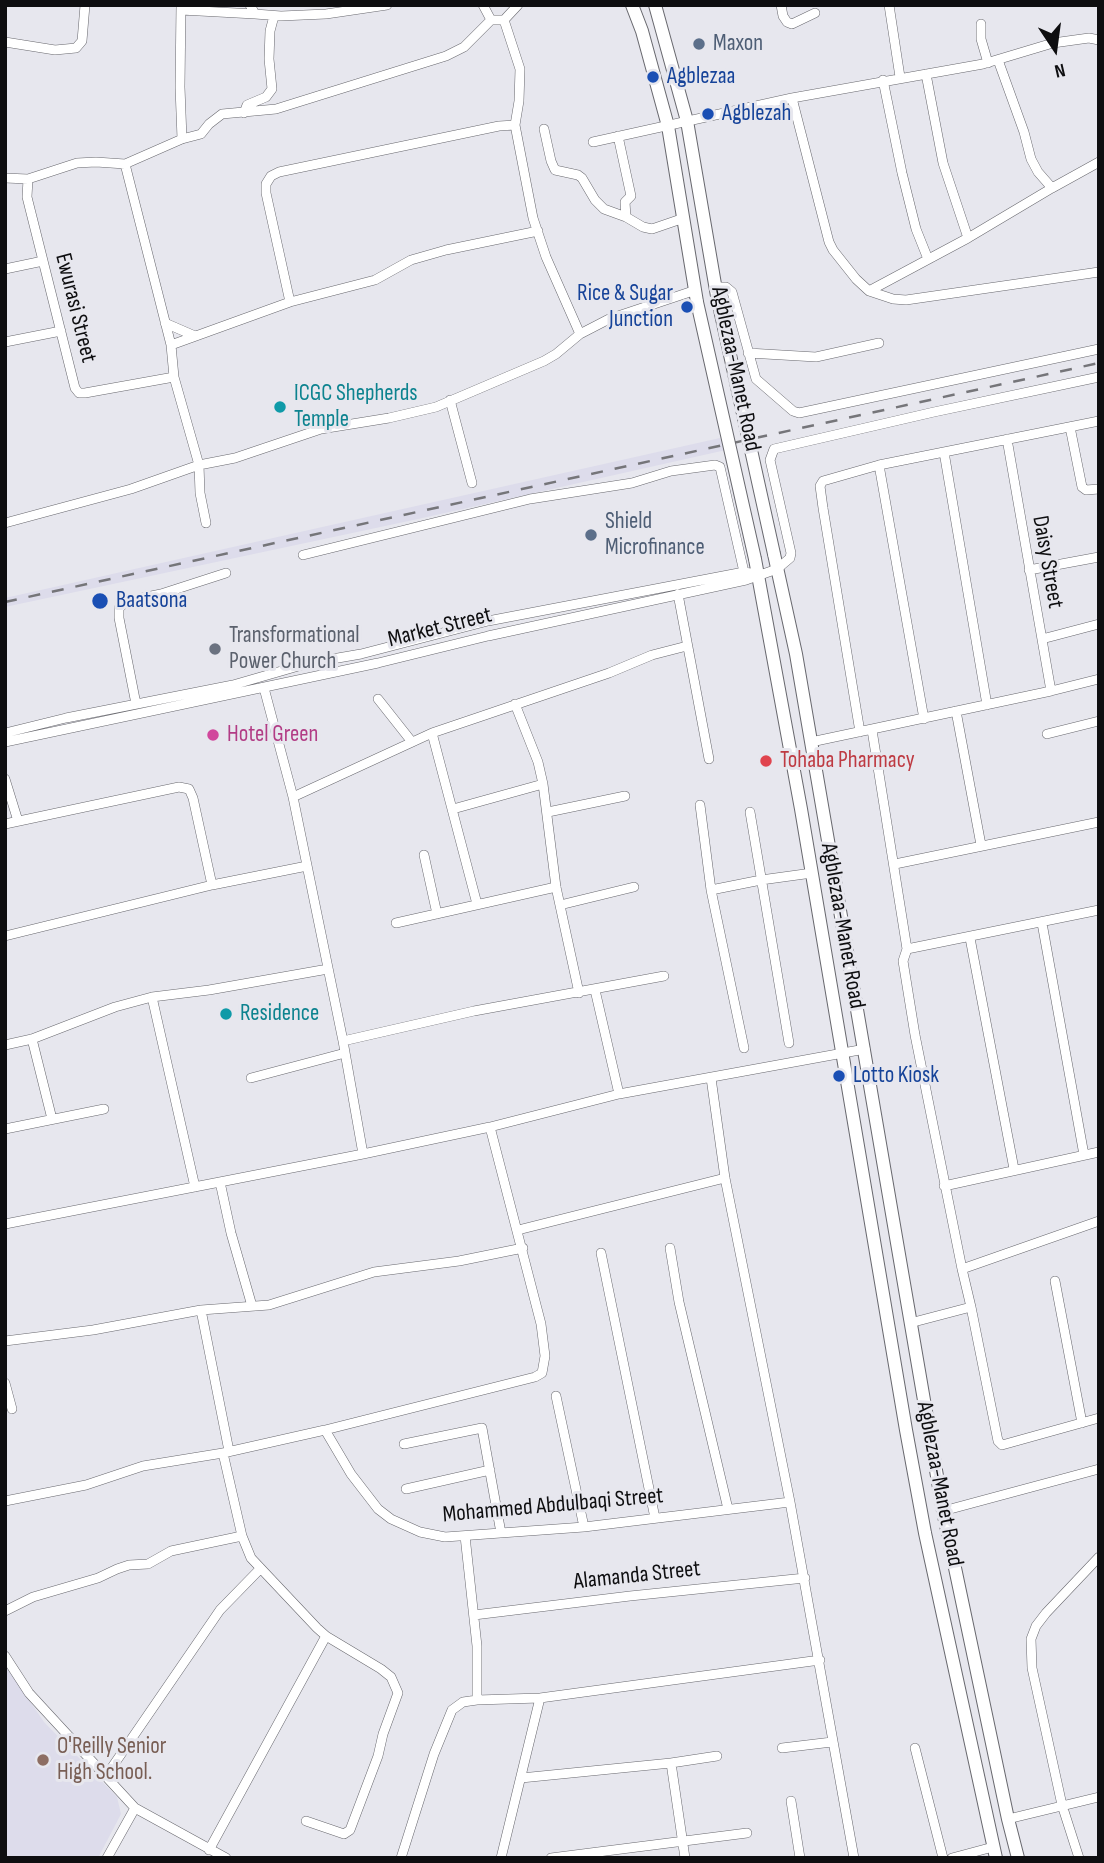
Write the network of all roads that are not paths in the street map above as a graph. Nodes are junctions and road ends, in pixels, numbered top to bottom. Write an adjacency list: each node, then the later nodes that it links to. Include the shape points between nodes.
1 (85, 5): 18 (street, via 82,41 76,48 55,50)
2 (387, 5): 10 (street)
3 (483, 5): 14 (street)
4 (518, 5): 15 (street)
5 (632, 5): 27 (main road, Agblezaa-Manet Road)
6 (655, 5): 25 (main road, Agblezaa-Manet Road)
7 (781, 5): 12 (street, via 787,23)
8 (889, 5): 21 (street)
9 (181, 7): 11 (street); 30 (street)
10 (368, 7): 13 (street)
11 (252, 10): 13 (street)
12 (816, 13)
13 (274, 16): 24 (street, via 270,31 272,89 266,97 247,105)
14 (491, 20): 15 (street); 24 (street, via 464,47 446,56 276,109)
15 (504, 20): 26 (street, via 520,69)
16 (981, 24): 19 (street, via 981,39)
17 (1099, 40): 19 (street, via 1053,43)
18 (5, 42)
19 (993, 61): 20 (street); 36 (street, via 1034,166)
20 (926, 74): 21 (street); 40 (street, via 943,163)
21 (901, 78): 22 (street)
22 (883, 80): 23 (street); 41 (street, via 916,229)
23 (792, 98): 25 (street); 45 (street, via 829,242)
24 (244, 113): 30 (street, via 222,114 201,134)
25 (687, 121): 27 (street); 46 (main road, Agblezaa-Manet Road)
26 (515, 125): 39 (street); 48 (street, via 271,176 266,193)
27 (668, 126): 29 (street); 38 (main road, Agblezaa-Manet Road)
28 (544, 129): 37 (street, via 555,170 582,178 604,209)
29 (618, 136): 31 (street); 37 (street, via 631,196 625,202)
30 (182, 139): 33 (street)
31 (593, 142)
32 (1099, 162): 36 (street)
33 (125, 164): 35 (street, via 77,163); 49 (street)
34 (5, 178): 35 (street)
35 (28, 178): 42 (street, Ewurasi Street, via 27,197)
36 (1052, 188): 40 (street)
37 (626, 217): 38 (street, via 652,229)
38 (684, 218): 47 (main road, Agblezaa-Manet Road)
39 (538, 231): 48 (street, via 411,260 375,280); 51 (street)
40 (968, 238): 41 (street)
41 (929, 259): 45 (street)
42 (43, 261): 43 (street); 50 (street, Ewurasi Street)
43 (5, 270)
44 (1099, 272): 45 (street, via 906,300)
45 (869, 291)
46 (716, 292): 57 (street, via 726,288 732,292); 73 (main road, Agblezaa-Manet Road, bridge)
47 (697, 296): 51 (street, via 609,320); 77 (main road, Agblezaa-Manet Road, bridge)
48 (290, 302): 52 (street)
49 (165, 323): 52 (street); 55 (street)
50 (61, 331): 53 (street); 58 (street, Ewurasi Street, via 79,393)
51 (580, 334): 60 (street, via 544,361)
52 (195, 336): 55 (street)
53 (5, 342)
54 (878, 343): 57 (street, via 816,357)
55 (171, 345): 58 (street)
56 (1099, 349): 57 (street, via 799,413 756,379)
57 (748, 353)
58 (174, 377): 65 (street)
59 (1099, 377): 73 (street, via 774,449 770,460 791,553)
60 (450, 400): 65 (street, via 389,418 321,429); 67 (street)
61 (1099, 421): 62 (street)
62 (1070, 427): 63 (street); 68 (street, via 1082,487)
63 (1007, 439): 64 (street); 74 (street, Daisy Street)
64 (944, 452): 66 (street); 88 (street)
65 (200, 465): 69 (street); 70 (street)
66 (879, 465): 90 (street); 93 (street, via 820,485)
67 (472, 483)
68 (1099, 489)
69 (5, 523)
70 (206, 523)
71 (303, 555): 75 (street, via 530,499 715,465 720,467)
72 (1099, 557): 74 (street)
73 (778, 569): 77 (street, Market Street); 97 (main road, Agblezaa-Manet Road)
74 (1028, 570): 80 (street, Daisy Street)
75 (744, 572): 77 (street, Market Street); 86 (street, Market Street, via 488,621 233,685)
76 (226, 573): 86 (street, via 127,601 119,608)
77 (759, 574): 78 (street, Market Street); 116 (main road, Agblezaa-Manet Road)
78 (678, 594): 81 (street); 83 (street, Market Street)
79 (1099, 624): 80 (street)
80 (1042, 639): 84 (street, Daisy Street)
81 (687, 646): 87 (street); 100 (street)
82 (1098, 682): 84 (street)
83 (264, 688): 98 (street, Market Street); 104 (street)
84 (1051, 691): 88 (street)
85 (378, 699): 99 (street)
86 (136, 704): 94 (street, Market Street)
87 (515, 704): 95 (street); 102 (street)
88 (987, 705): 89 (street)
89 (956, 711): 90 (street); 112 (street)
90 (924, 719): 92 (street)
91 (1099, 721): 96 (street)
92 (872, 730): 93 (street); 114 (street)
93 (860, 732): 97 (street)
94 (5, 733)
95 (432, 733): 99 (street); 106 (street)
96 (1047, 734)
97 (811, 741): 141 (main road, Agblezaa-Manet Road)
98 (5, 742)
99 (412, 743): 104 (street)
100 (709, 760)
101 (5, 779): 109 (street)
102 (543, 784): 106 (street); 107 (street)
103 (625, 796): 107 (street)
104 (293, 797): 115 (street)
105 (700, 805): 121 (street)
106 (453, 809): 122 (street)
107 (548, 811): 119 (street)
108 (750, 813): 117 (street)
109 (18, 821): 111 (street); 118 (street, via 179,787 189,789)
110 (1099, 822): 112 (street)
111 (5, 824)
112 (981, 845): 114 (street)
113 (424, 855): 125 (street)
114 (894, 864): 130 (street)
115 (307, 866): 118 (street); 131 (street)
116 (812, 873): 117 (street); 143 (main road, Agblezaa-Manet Road)
117 (761, 880): 121 (street); 138 (street)
118 (212, 885): 128 (street)
119 (556, 887): 122 (street); 123 (street)
120 (634, 887): 123 (street)
121 (711, 890): 140 (street)
122 (477, 904): 125 (street)
123 (560, 905): 134 (street)
124 (1099, 910): 127 (street)
125 (437, 914): 126 (street)
126 (396, 923)
127 (1042, 923): 129 (street); 153 (street)
128 (5, 936)
129 (970, 937): 130 (street); 154 (street)
130 (906, 948): 158 (street, via 906,983)
131 (328, 969): 135 (street); 137 (street)
132 (664, 976): 133 (street)
133 (595, 990): 134 (street); 146 (street)
134 (579, 993): 137 (street)
135 (152, 997): 136 (street); 157 (street)
136 (33, 1039): 139 (street); 148 (street)
137 (343, 1041): 142 (street)
138 (789, 1043)
139 (5, 1045)
140 (744, 1048)
141 (865, 1049): 143 (street); 170 (main road, Agblezaa-Manet Road)
142 (345, 1053): 144 (street); 152 (street)
143 (843, 1053): 145 (street); 219 (main road, Agblezaa-Manet Road, via 923,1520)
144 (251, 1078)
145 (711, 1079): 146 (street); 155 (street)
146 (619, 1094): 149 (street)
147 (104, 1108): 148 (street)
148 (52, 1119): 150 (street)
149 (489, 1127): 152 (street); 161 (street)
150 (5, 1129)
151 (1099, 1152): 153 (street)
152 (363, 1154): 156 (street)
153 (1084, 1155): 154 (street)
154 (1014, 1169): 158 (street)
155 (725, 1178): 161 (street); 184 (street)
156 (220, 1182): 157 (street); 167 (street)
157 (195, 1186): 160 (street)
158 (944, 1186): 165 (street)
159 (1099, 1221): 165 (street)
160 (5, 1224)
161 (518, 1230): 162 (street)
162 (523, 1248): 167 (street, via 374,1272 295,1298); 177 (street, via 541,1324 542,1373)
163 (670, 1248): 185 (street)
164 (601, 1254): 187 (street)
165 (961, 1269): 168 (street)
166 (1055, 1281): 176 (street)
167 (252, 1306): 169 (street)
168 (971, 1307): 170 (street); 176 (street, via 998,1441 1008,1444)
169 (201, 1310): 171 (street); 179 (street)
170 (910, 1323): 186 (main road, Agblezaa-Manet Road)
171 (5, 1341)
172 (5, 1383): 174 (street)
173 (556, 1396): 188 (street)
174 (12, 1409)
175 (1099, 1418): 176 (street)
176 (1082, 1423)
177 (325, 1430): 179 (street); 191 (street, Mohammed Abdulbaqi Street, via 358,1483 391,1520 421,1532)
178 (404, 1444): 181 (street, via 479,1427)
179 (226, 1452): 183 (street, via 143,1466 86,1485); 190 (street)
180 (1099, 1469): 186 (street)
181 (490, 1470): 182 (street); 189 (street)
182 (405, 1489)
183 (5, 1501)
184 (790, 1502): 185 (street, Mohammed Abdulbaqi Street); 194 (street)
185 (729, 1509): 187 (street, Mohammed Abdulbaqi Street)
186 (943, 1511): 213 (main road, Agblezaa-Manet Road)
187 (654, 1518): 188 (street, Mohammed Abdulbaqi Street)
188 (584, 1527): 189 (street, Mohammed Abdulbaqi Street)
189 (501, 1533): 191 (street, Mohammed Abdulbaqi Street)
190 (242, 1536): 193 (street); 195 (street, via 171,1551 142,1567 129,1565)
191 (466, 1536): 196 (street)
192 (1099, 1557): 211 (street, via 1046,1613 1031,1639 1032,1668)
193 (260, 1569): 197 (street); 207 (street, via 220,1610)
194 (805, 1578): 196 (street, Alamanda Street); 199 (street)
195 (5, 1611)
196 (474, 1615): 201 (street)
197 (326, 1636): 214 (street, via 382,1669 398,1693 350,1830 344,1834); 218 (street)
198 (5, 1656): 207 (street, via 29,1693)
199 (820, 1660): 200 (street); 202 (street)
200 (540, 1698): 201 (street); 208 (street)
201 (477, 1700): 223 (street, via 452,1710)
202 (832, 1742): 203 (street); 229 (street)
203 (782, 1748)
204 (915, 1748): 230 (street)
205 (718, 1756): 206 (street)
206 (671, 1763): 208 (street); 216 (street)
207 (106, 1776): 212 (street)
208 (521, 1778): 224 (street)
209 (1099, 1797): 211 (street)
210 (791, 1801): 228 (street)
211 (1062, 1805): 213 (street); 233 (street)
212 (135, 1808): 218 (street); 221 (street)
213 (1008, 1819): 232 (main road, Agblezaa-Manet Road)
214 (306, 1821)
215 (747, 1833): 216 (street)
216 (683, 1841): 217 (street); 227 (street)
217 (630, 1847): 220 (street); 226 (street)
218 (209, 1850): 222 (street)
219 (995, 1853): 231 (street)
220 (580, 1855): 225 (street)
221 (107, 1858)
222 (226, 1858)
223 (401, 1858)
224 (501, 1858)
225 (551, 1858)
226 (632, 1858)
227 (685, 1858)
228 (800, 1858)
229 (853, 1858)
230 (943, 1858)
231 (952, 1858)
232 (1018, 1858)
233 (1079, 1858)

